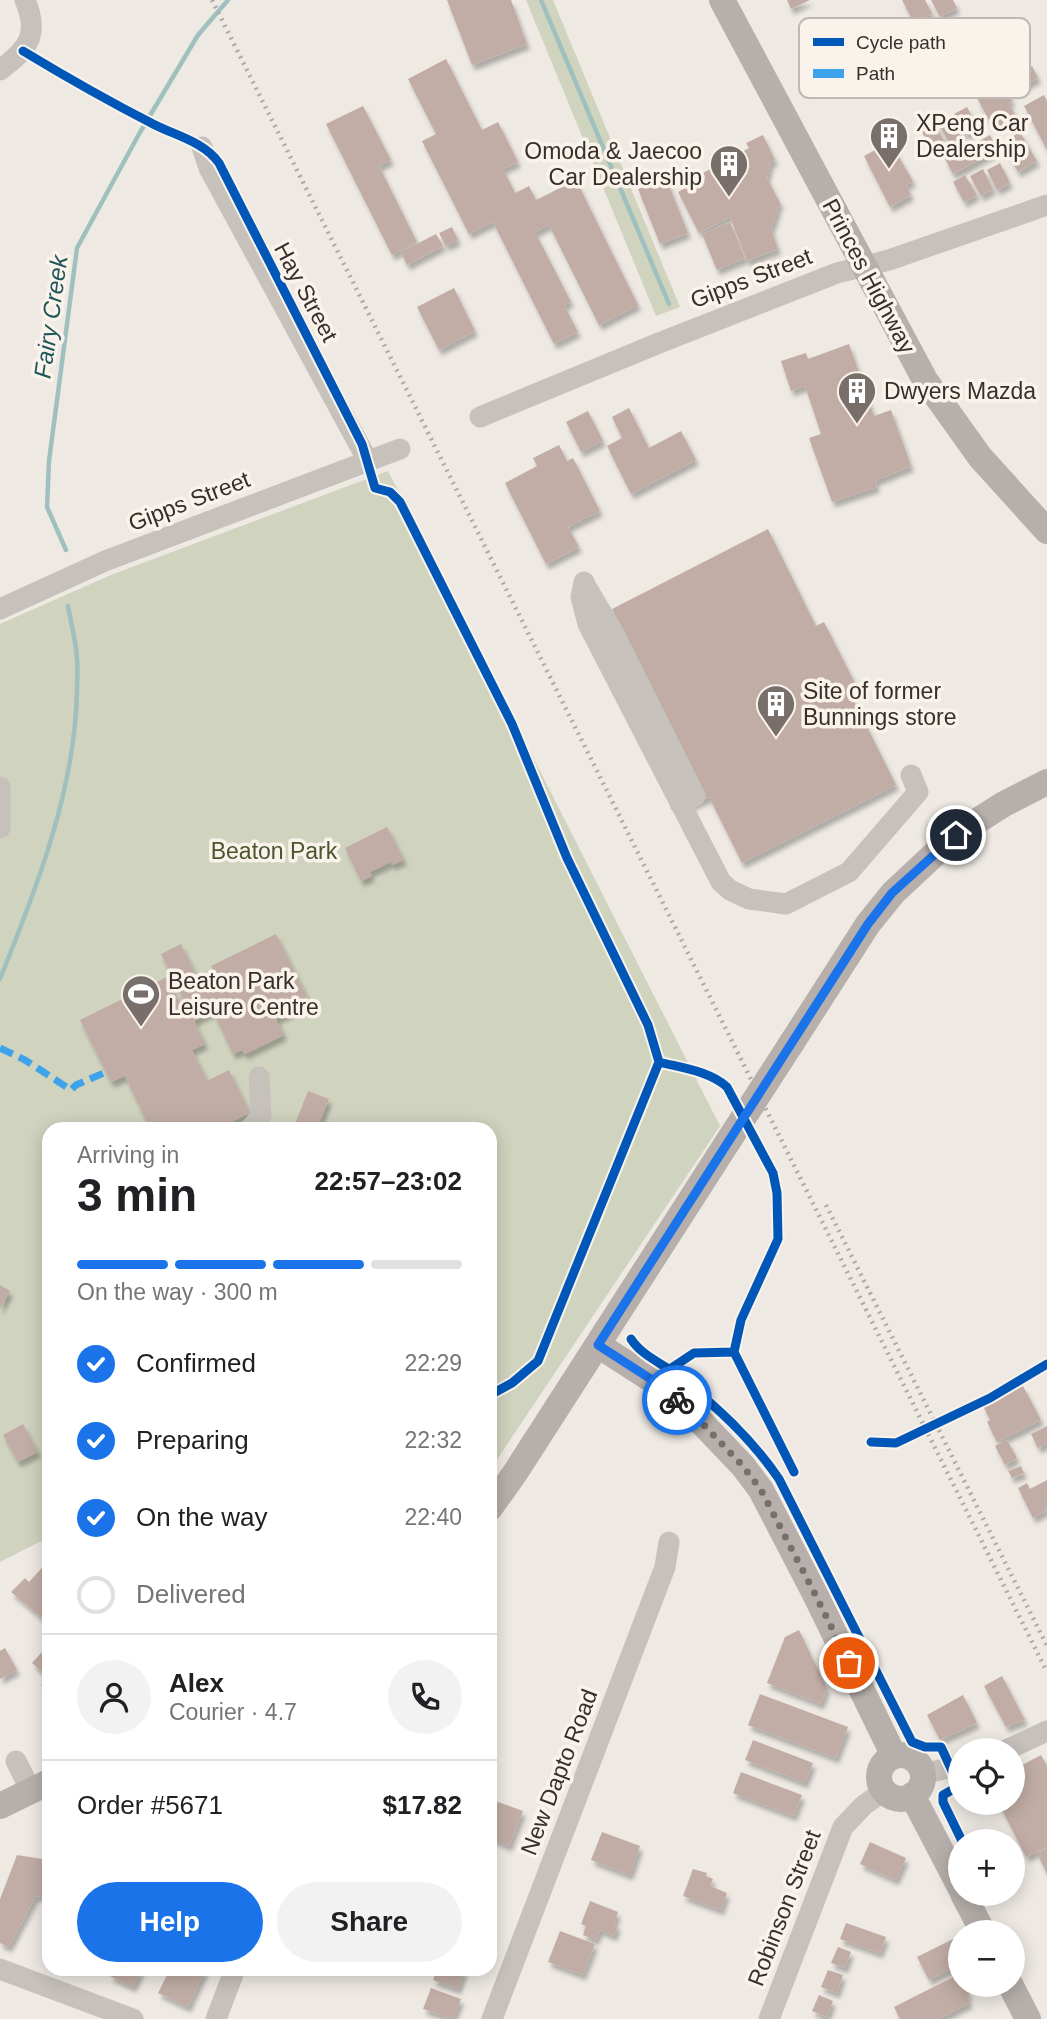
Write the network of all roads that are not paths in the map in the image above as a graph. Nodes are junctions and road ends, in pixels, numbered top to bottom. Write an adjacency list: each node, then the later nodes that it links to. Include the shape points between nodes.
1 (25, 0): 3 (street, via 32,33 23,51)
2 (722, 0): 6 (main road, Princes Highway)
3 (0, 70)
4 (202, 147): 9 (street, Hay Street, via 209,168)
5 (1047, 205): 6 (street, Gipps Street)
6 (864, 267): 7 (street, Gipps Street, via 837,273); 10 (main road, Princes Highway, via 948,414)
7 (480, 417)
8 (400, 449): 9 (street, Gipps Street)
9 (368, 461): 11 (street, Gipps Street, via 106,561)
10 (1047, 531)
11 (0, 609)
12 (911, 775): 15 (street, via 918,792 849,872 786,904 749,898 721,882)
13 (1047, 782): 19 (main road, bridge, via 956,835 892,893)
14 (0, 787): 16 (street)
15 (680, 804): 15 (street, via 588,624 581,597 584,582 695,796)
16 (0, 828)
17 (260, 1077): 18 (street, via 261,1116)
18 (256, 1122)
19 (598, 1345): 20 (main road); 24 (main road, via 657,1383 702,1423 761,1490)
20 (497, 1498)
21 (669, 1542): 37 (street, New Dapto Road, via 666,1567)
22 (1047, 1731): 23 (street)
23 (1025, 1741)
24 (894, 1756): 27 (main road, via 905,1755 920,1766); 29 (main road, via 881,1768)
25 (16, 1761): 28 (street)
26 (948, 1771): 27 (street)
27 (917, 1784): 29 (main road, via 904,1798); 31 (main road)
28 (40, 1786): 30 (main road)
29 (884, 1791): 38 (street, Robinson Street, via 844,1827)
30 (0, 1806)
31 (948, 1858)
32 (0, 1969): 35 (street)
33 (232, 1976): 36 (street)
34 (1017, 1997): 39 (main road)
35 (134, 2019)
36 (216, 2019)
37 (492, 2019)
38 (769, 2019)
39 (1028, 2019)

